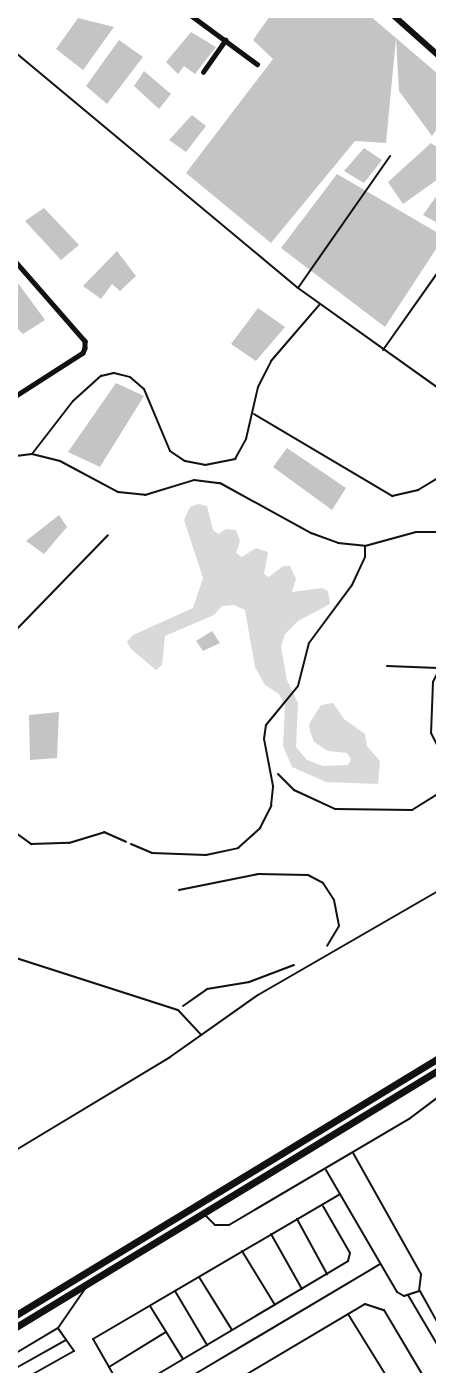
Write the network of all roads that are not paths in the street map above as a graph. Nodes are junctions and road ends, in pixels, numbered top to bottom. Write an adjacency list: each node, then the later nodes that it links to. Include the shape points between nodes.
1 (192, 16): 4 (street)
2 (394, 16): 3 (street)
3 (402, 20): 6 (street)
4 (225, 40): 7 (street); 8 (street)
5 (16, 53): 12 (lane)
6 (438, 55)
7 (256, 64)
8 (203, 72)
9 (390, 156): 12 (lane)
10 (16, 262): 16 (street, via 85,341 85,348)
11 (438, 272): 14 (lane)
12 (298, 288): 13 (lane)
13 (321, 304): 14 (lane); 17 (lane, via 271,361 258,387)
14 (383, 350): 15 (lane)
15 (438, 388)
16 (16, 396)
17 (254, 414): 18 (lane, via 235,459 205,465 185,461 170,451 144,389 130,376 114,373 101,376 73,401); 20 (lane, via 392,496 406,495)
18 (32, 453): 19 (lane); 22 (lane, via 60,461 118,492 145,495 194,480 220,483 311,533 338,543)
19 (16, 456)
20 (438, 478)
21 (438, 531): 22 (lane, via 416,532)
22 (365, 546): 25 (lane, via 366,557 352,585 309,643 295,689 278,705 266,725 273,786 271,806 260,828 238,848 181,856 152,853)
23 (387, 666): 24 (lane)
24 (438, 668)
25 (131, 843)
26 (438, 891): 28 (lane, via 258,995)
27 (16, 958): 28 (lane, via 178,1010)
28 (202, 1035): 32 (lane)
29 (438, 1058): 37 (main road)
30 (438, 1070): 38 (main road)
31 (438, 1097): 33 (lane)
32 (16, 1150)
33 (352, 1153): 34 (lane); 48 (lane, via 421,1274)
34 (326, 1170): 35 (lane); 38 (lane, via 230,1225 215,1225)
35 (340, 1194): 36 (lane); 42 (lane)
36 (322, 1205): 39 (lane); 43 (lane, via 350,1253 348,1261)
37 (196, 1206): 38 (lane); 53 (main road)
38 (204, 1214): 45 (main road)
39 (297, 1219): 40 (lane); 43 (lane)
40 (271, 1234): 41 (lane); 46 (lane)
41 (242, 1251): 44 (lane); 50 (lane)
42 (380, 1264): 49 (lane, via 397,1292); 69 (lane)
43 (327, 1274): 46 (lane)
44 (199, 1277): 47 (lane); 57 (lane)
45 (88, 1283): 55 (main road); 56 (lane, via 81,1299)
46 (302, 1288): 50 (lane)
47 (175, 1291): 51 (lane); 60 (lane)
48 (420, 1291): 49 (lane); 54 (lane)
49 (408, 1295): 61 (lane)
50 (275, 1305): 57 (lane)
51 (150, 1306): 58 (lane); 64 (lane, via 93,1339)
52 (348, 1314): 70 (lane); 71 (lane); 72 (lane, via 366,1304 384,1310)
53 (16, 1315)
54 (438, 1323)
55 (16, 1327)
56 (58, 1328): 59 (lane); 62 (lane)
57 (232, 1330): 60 (lane)
58 (166, 1332): 63 (lane); 64 (lane)
59 (66, 1340): 65 (lane); 66 (lane, via 74,1351)
60 (207, 1345): 63 (lane)
61 (438, 1346)
62 (16, 1353)
63 (183, 1359): 68 (lane)
64 (109, 1367): 67 (lane)
65 (16, 1368)
66 (33, 1374)
67 (113, 1374)
68 (158, 1374)
69 (195, 1374)
70 (247, 1374)
71 (385, 1374)
72 (421, 1374)

